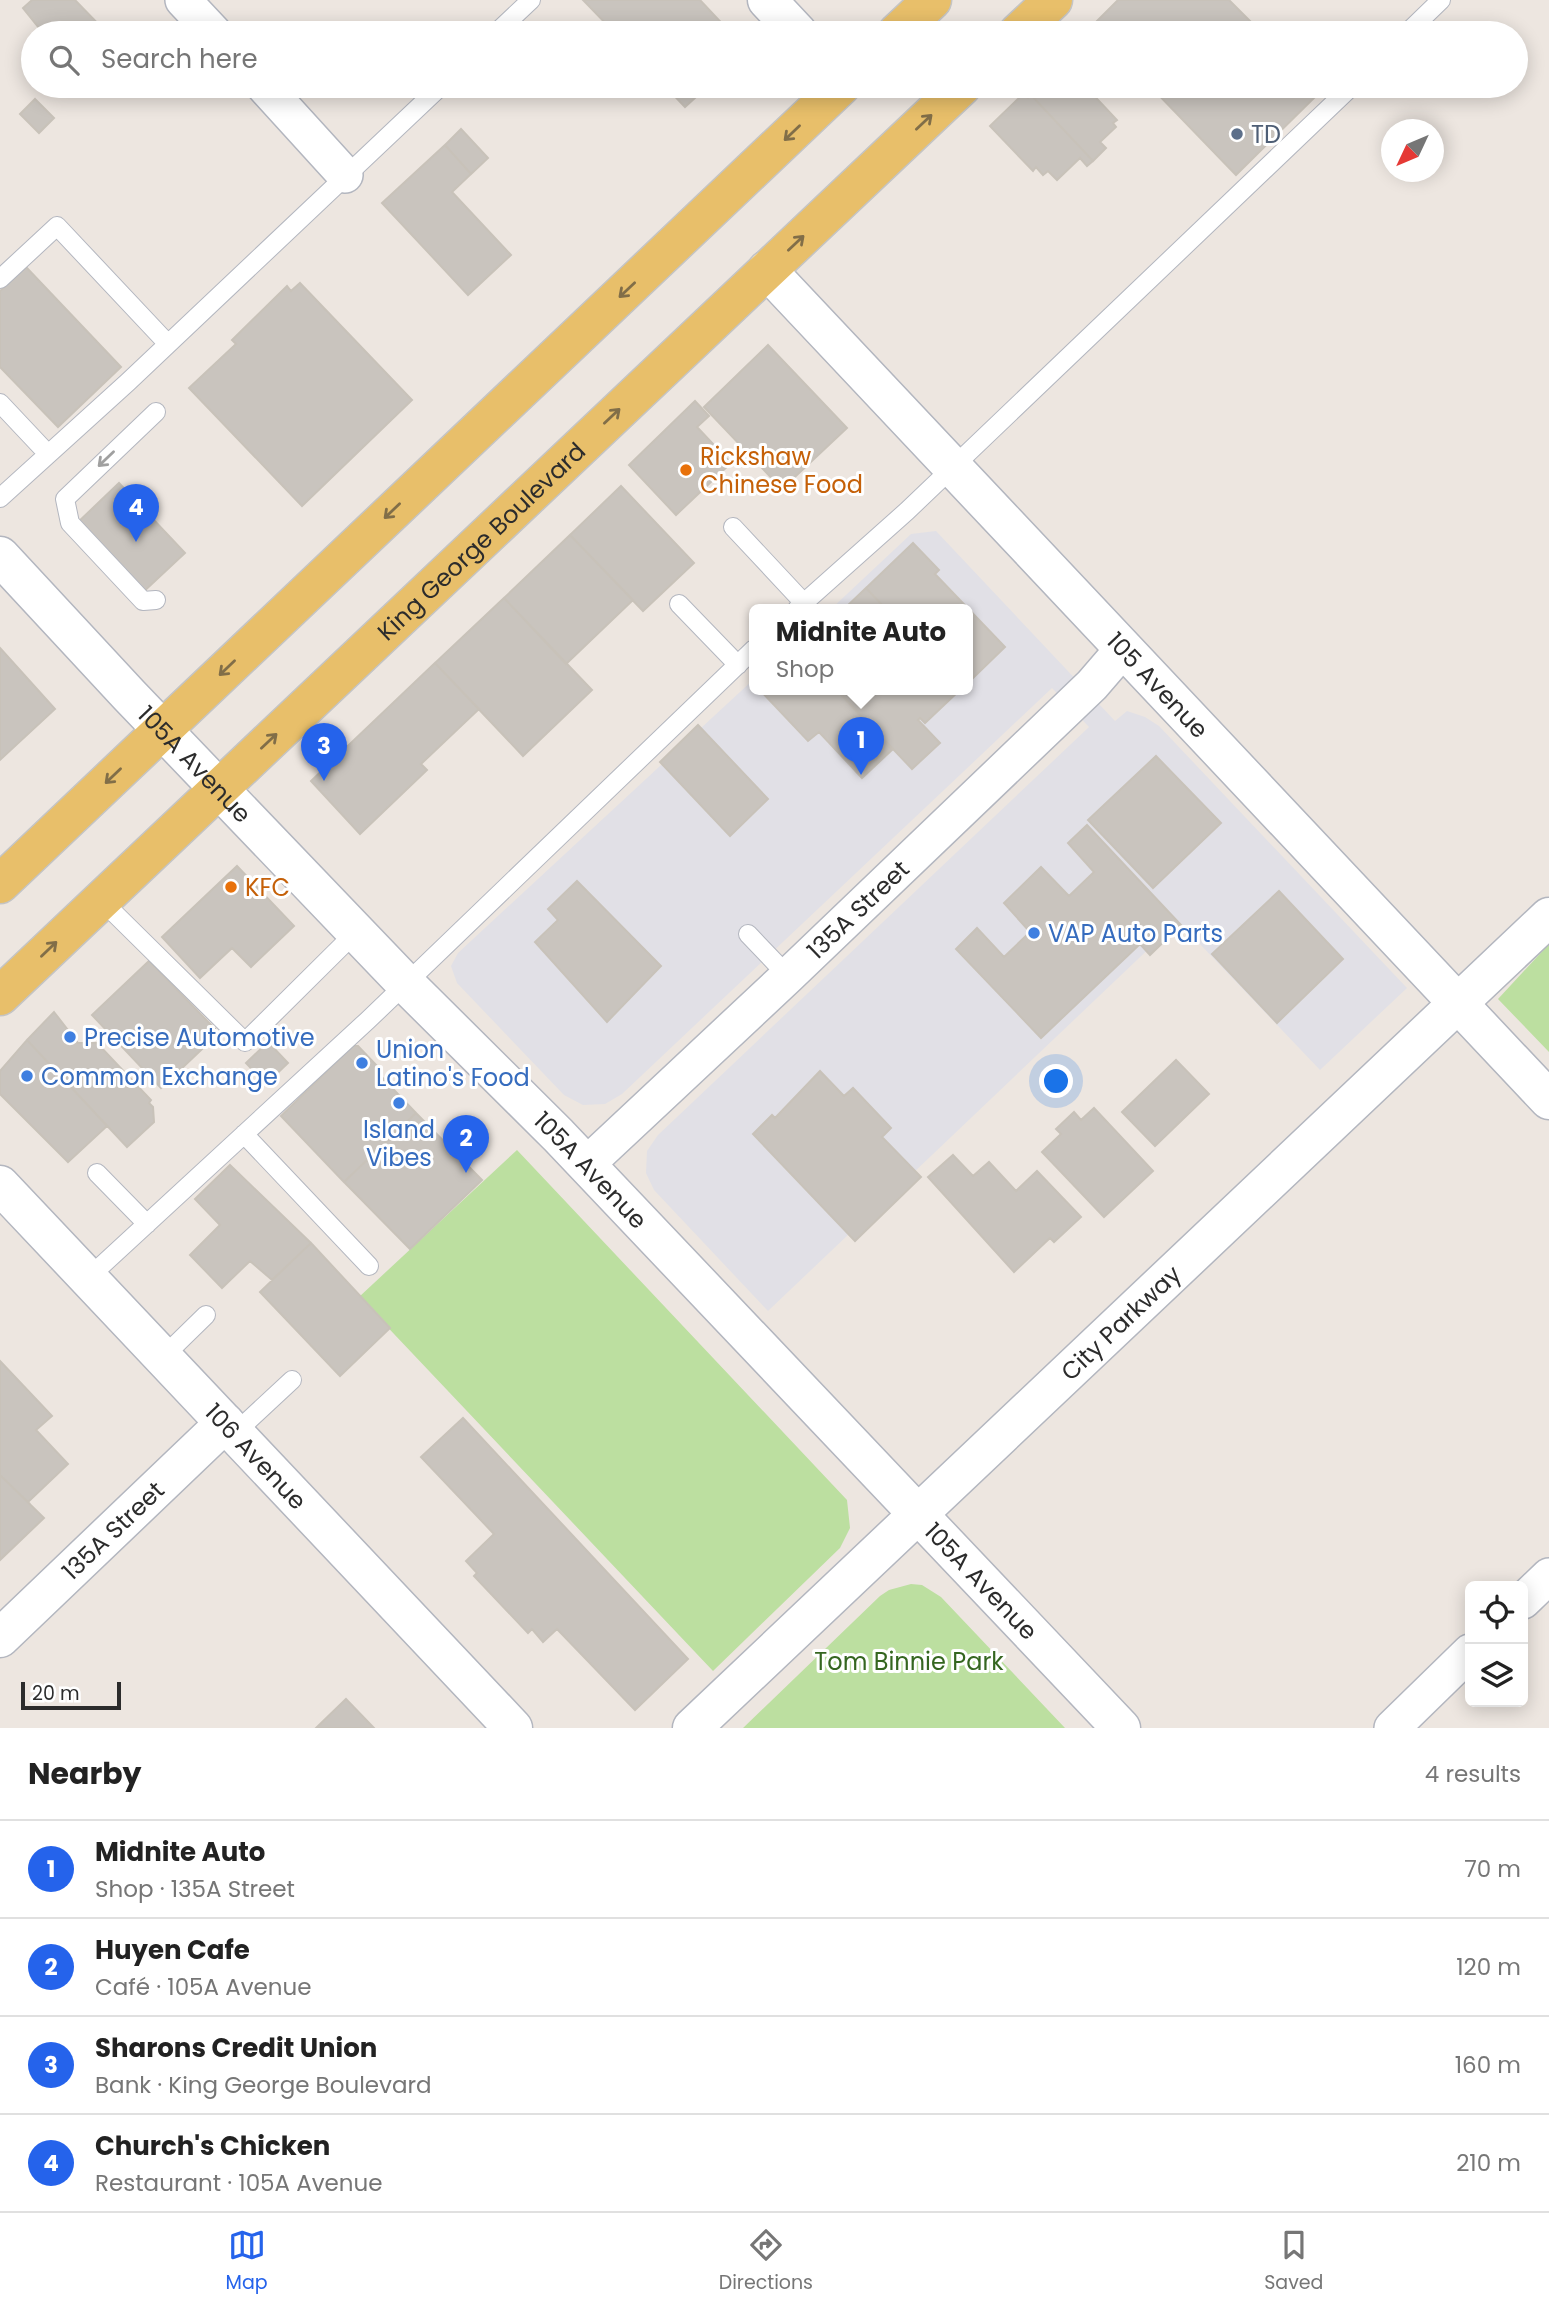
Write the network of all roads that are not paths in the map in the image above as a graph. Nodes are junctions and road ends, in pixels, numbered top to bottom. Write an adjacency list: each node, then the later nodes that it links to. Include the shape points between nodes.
1 (183, 0): 7 (street)
2 (531, 0): 8 (lane)
3 (767, 0): 9 (street)
4 (932, 0): 10 (main road)
5 (1053, 0): 11 (main road)
6 (1441, 0): 12 (lane)
7 (203, 21)
8 (509, 21)
9 (787, 21)
10 (910, 21)
11 (1031, 21)
12 (1419, 21)
13 (275, 98): 18 (street)
14 (428, 98): 18 (lane)
15 (828, 98): 36 (main road, one-way to 36)
16 (949, 98): 19 (main road, King George Boulevard, one-way to 16)
17 (1339, 98): 25 (lane)
18 (345, 175): 21 (lane)
19 (767, 270): 25 (street, 105 Avenue); 37 (main road, King George Boulevard, one-way to 19)
20 (0, 279): 21 (lane, via 57,226)
21 (168, 344): 24 (lane)
22 (0, 403): 24 (lane)
23 (156, 412): 29 (lane, one-way to 29, via 65,499 70,523 143,601)
24 (48, 454): 26 (lane)
25 (953, 468): 32 (lane); 33 (street, 105 Avenue)
26 (0, 498)
27 (733, 527): 31 (lane)
28 (0, 556): 36 (street, 105A Avenue)
29 (156, 600)
30 (679, 604): 35 (lane)
31 (798, 604)
32 (802, 604)
33 (1123, 649): 43 (street, 135A Street); 46 (street, 105 Avenue)
34 (749, 654): 35 (lane)
35 (738, 665): 44 (lane)
36 (163, 730): 37 (street, 105A Avenue); 38 (main road, one-way to 38)
37 (220, 788): 39 (main road, King George Boulevard); 41 (street, 105A Avenue)
38 (0, 884)
39 (101, 900): 41 (lane, via 245,1042); 45 (main road, King George Boulevard, one-way to 39)
40 (1549, 917): 46 (street, City Parkway)
41 (357, 931): 44 (street, 105A Avenue)
42 (748, 934): 43 (lane)
43 (788, 976): 49 (street, 135A Street)
44 (405, 983): 48 (lane); 49 (street, 105A Avenue)
45 (0, 996)
46 (1457, 1003): 47 (street, 105 Avenue); 59 (street, City Parkway)
47 (1549, 1100)
48 (244, 1134): 52 (lane); 53 (lane)
49 (586, 1165): 59 (street, 105A Avenue)
50 (97, 1173): 52 (lane)
51 (0, 1185): 54 (street, 106 Avenue)
52 (146, 1224): 54 (lane)
53 (369, 1266)
54 (88, 1278): 56 (street, 106 Avenue)
55 (206, 1315): 56 (lane)
56 (163, 1357): 58 (street, 106 Avenue)
57 (292, 1381): 58 (lane)
58 (230, 1428): 62 (street, 135A Street); 64 (street, 106 Avenue)
59 (916, 1514): 65 (street, City Parkway); 66 (street, 105A Avenue)
60 (1549, 1576): 61 (street)
61 (1528, 1596)
62 (0, 1638)
63 (1465, 1657): 67 (street)
64 (513, 1728)
65 (692, 1728)
66 (1121, 1728)
67 (1392, 1728)

